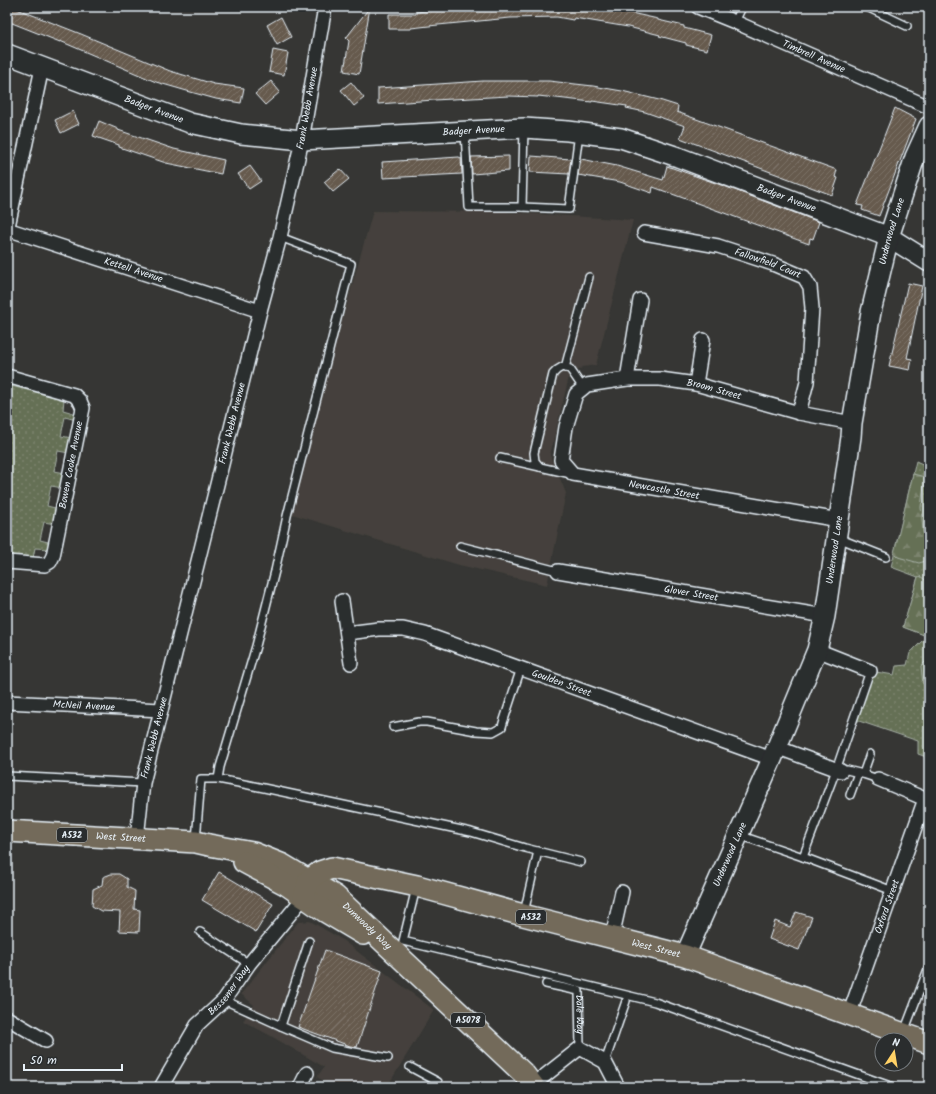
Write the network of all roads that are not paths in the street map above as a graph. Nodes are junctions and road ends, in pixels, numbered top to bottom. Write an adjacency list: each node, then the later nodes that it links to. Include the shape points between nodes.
1 (325, 7): 14 (street, Frank Webb Avenue)
2 (698, 7): 5 (street, Timbrell Avenue)
3 (742, 7): 5 (lane)
4 (867, 7): 6 (lane)
5 (735, 22): 9 (street, Timbrell Avenue)
6 (907, 26)
7 (7, 54): 8 (street, Badger Avenue)
8 (42, 68): 14 (street, Badger Avenue, via 190,123 242,134); 16 (street)
9 (929, 108)
10 (929, 126): 19 (street, Underwood Lane, via 915,157)
11 (524, 128): 12 (street, Badger Avenue); 13 (street, Badger Avenue); 15 (lane)
12 (466, 131): 14 (street, Badger Avenue); 15 (lane, via 469,207)
13 (579, 133): 15 (lane, via 569,209); 19 (street, Badger Avenue, via 621,138 678,157)
14 (302, 140): 18 (street, Frank Webb Avenue)
15 (522, 207)
16 (7, 230): 23 (street, Kettell Avenue)
17 (644, 233): 30 (street, Fallowfield Court, via 718,246 804,277 810,287 812,308 807,382)
18 (280, 237): 23 (street, Frank Webb Avenue); 55 (lane, via 351,264 256,646)
19 (889, 237): 20 (street, Badger Avenue); 31 (street, Underwood Lane, via 871,312)
20 (929, 262)
21 (588, 278): 25 (lane)
22 (640, 300): 27 (street)
23 (260, 311): 48 (street, Frank Webb Avenue)
24 (703, 340): 28 (street)
25 (565, 368): 29 (lane, via 570,369); 33 (lane, via 562,367 553,374 534,453 535,461)
26 (7, 376): 38 (street, Bowen Cooke Avenue, via 74,395 82,408 53,556 45,565)
27 (626, 379): 28 (street, Broom Street, via 660,379); 29 (street, Broom Street, via 587,384)
28 (696, 384): 30 (street, Broom Street)
29 (580, 391): 34 (street, via 566,427 562,460)
30 (799, 413): 31 (street, Broom Street)
31 (852, 423): 35 (street, Underwood Lane)
32 (500, 458): 33 (lane)
33 (540, 467): 34 (lane)
34 (573, 474): 35 (street, Newcastle Street)
35 (837, 529): 37 (lane); 41 (street, Underwood Lane)
36 (460, 546): 39 (lane)
37 (886, 557)
38 (7, 562)
39 (558, 570): 41 (street, Glover Street)
40 (342, 601): 42 (street)
41 (825, 616): 43 (street, Underwood Lane)
42 (347, 633): 44 (street); 45 (street, Goulden Street, via 403,629 425,634)
43 (817, 650): 46 (street); 50 (street, Underwood Lane)
44 (351, 662)
45 (521, 668): 49 (lane, via 504,723 497,730 476,731 427,722); 50 (street, Goulden Street)
46 (870, 671): 52 (lane)
47 (7, 702): 48 (street, McNeil Avenue)
48 (161, 710): 57 (street, Frank Webb Avenue)
49 (393, 727)
50 (774, 753): 52 (street, Goulden Street); 61 (street, Underwood Lane)
51 (870, 754): 53 (lane)
52 (841, 770): 53 (lane, Oxford Street); 65 (lane)
53 (861, 773): 56 (lane, Oxford Street); 58 (lane)
54 (7, 776): 57 (lane)
55 (218, 779): 63 (lane, via 201,779); 64 (lane, via 471,832)
56 (878, 779): 59 (street, Oxford Street)
57 (144, 783): 62 (street, Frank Webb Avenue)
58 (850, 795)
59 (927, 798): 70 (street, Oxford Street)
60 (7, 831): 62 (main road, West Street / A532)
61 (738, 834): 65 (lane); 77 (street, Underwood Lane)
62 (137, 838): 63 (main road, West Street / A532)
63 (203, 844): 69 (main road, West Street / A532, via 253,853 283,865)
64 (538, 851): 66 (lane); 73 (lane)
65 (803, 857): 70 (lane)
66 (582, 862)
67 (377, 877): 68 (main road, West Street / A532); 69 (main road, West Street / A532, via 332,868 320,872); 72 (main road, West Street / A532, via 353,883)
68 (417, 886): 73 (main road, West Street / A532); 101 (lane, via 403,941 655,1002)
69 (306, 888): 72 (main road, West Street / A532); 78 (street, Bessemer Way)
70 (893, 891): 83 (street, Oxford Street)
71 (622, 892): 75 (street)
72 (331, 904): 96 (main road, Dunwoody Way / A5078, via 399,956 524,1074)
73 (523, 915): 75 (main road, West Street / A532)
74 (200, 932): 78 (lane)
75 (612, 937): 77 (main road, West Street / A532)
76 (309, 941): 85 (lane)
77 (685, 956): 83 (main road, West Street / A532)
78 (249, 964): 81 (street, Bessemer Way)
79 (928, 969): 87 (lane)
80 (546, 984): 91 (lane, Dale Way, via 580,991)
81 (224, 1000): 85 (lane); 97 (street, Bessemer Way, via 197,1025)
82 (626, 1001): 93 (lane)
83 (849, 1015): 86 (main road, West Street / A532)
84 (7, 1018): 89 (street)
85 (281, 1026): 92 (lane, via 332,1048)
86 (897, 1032)
87 (904, 1032)
88 (914, 1038): 90 (main road, West Street / A532)
89 (46, 1041)
90 (929, 1043)
91 (580, 1048): 93 (street, Dale Way); 96 (street, Dale Way)
92 (388, 1058)
93 (605, 1062): 100 (street)
94 (410, 1067): 99 (lane, via 438,1082)
95 (307, 1073): 98 (street)
96 (533, 1086)
97 (161, 1087)
98 (300, 1087)
99 (439, 1087)
100 (618, 1087)
101 (893, 1087)

